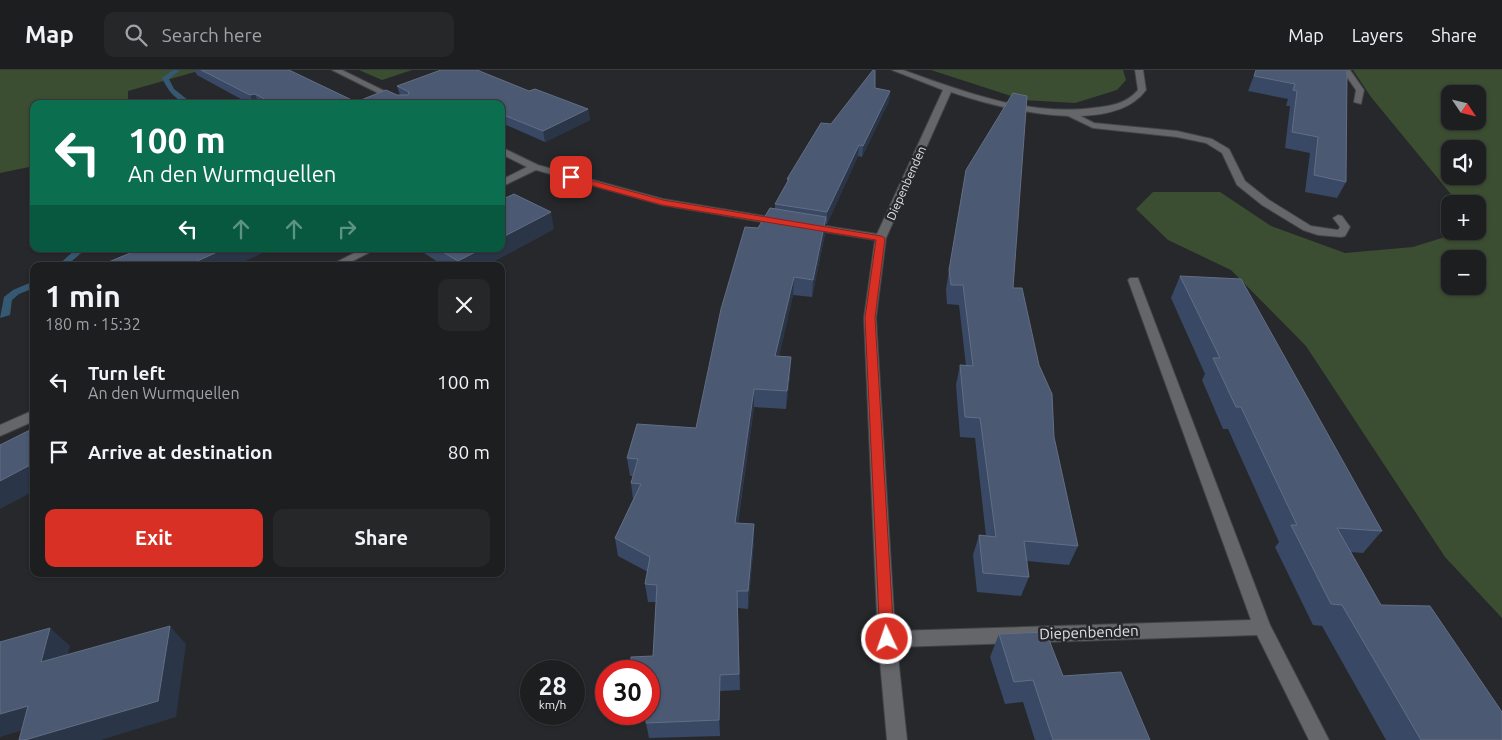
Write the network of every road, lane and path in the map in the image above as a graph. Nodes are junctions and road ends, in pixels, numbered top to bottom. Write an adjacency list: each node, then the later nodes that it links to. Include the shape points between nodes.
1 (336, 70): 6 (street)
2 (896, 70): 5 (street)
3 (1139, 70): 8 (street, via 1142,90 1131,101 1116,108)
4 (1346, 70): 7 (street, via 1360,90)
5 (948, 89): 8 (street, via 1007,106); 13 (street, Diepenbenden)
6 (399, 100)
7 (1358, 102)
8 (1069, 113): 12 (street, via 1091,125 1207,140 1222,147 1232,160 1240,182 1296,222 1314,231 1341,234 1345,228)
9 (505, 152): 10 (street)
10 (535, 168): 11 (street); 13 (street, via 662,202)
11 (505, 182)
12 (1338, 218)
13 (881, 238): 20 (street, Diepenbenden, via 870,318)
14 (364, 252): 15 (street)
15 (343, 262)
16 (1134, 280): 19 (street)
17 (30, 416): 18 (street)
18 (0, 431)
19 (1262, 627): 20 (street, Diepenbenden); 22 (street)
20 (887, 639): 21 (street, Diepenbenden)
21 (897, 740)
22 (1319, 740)

